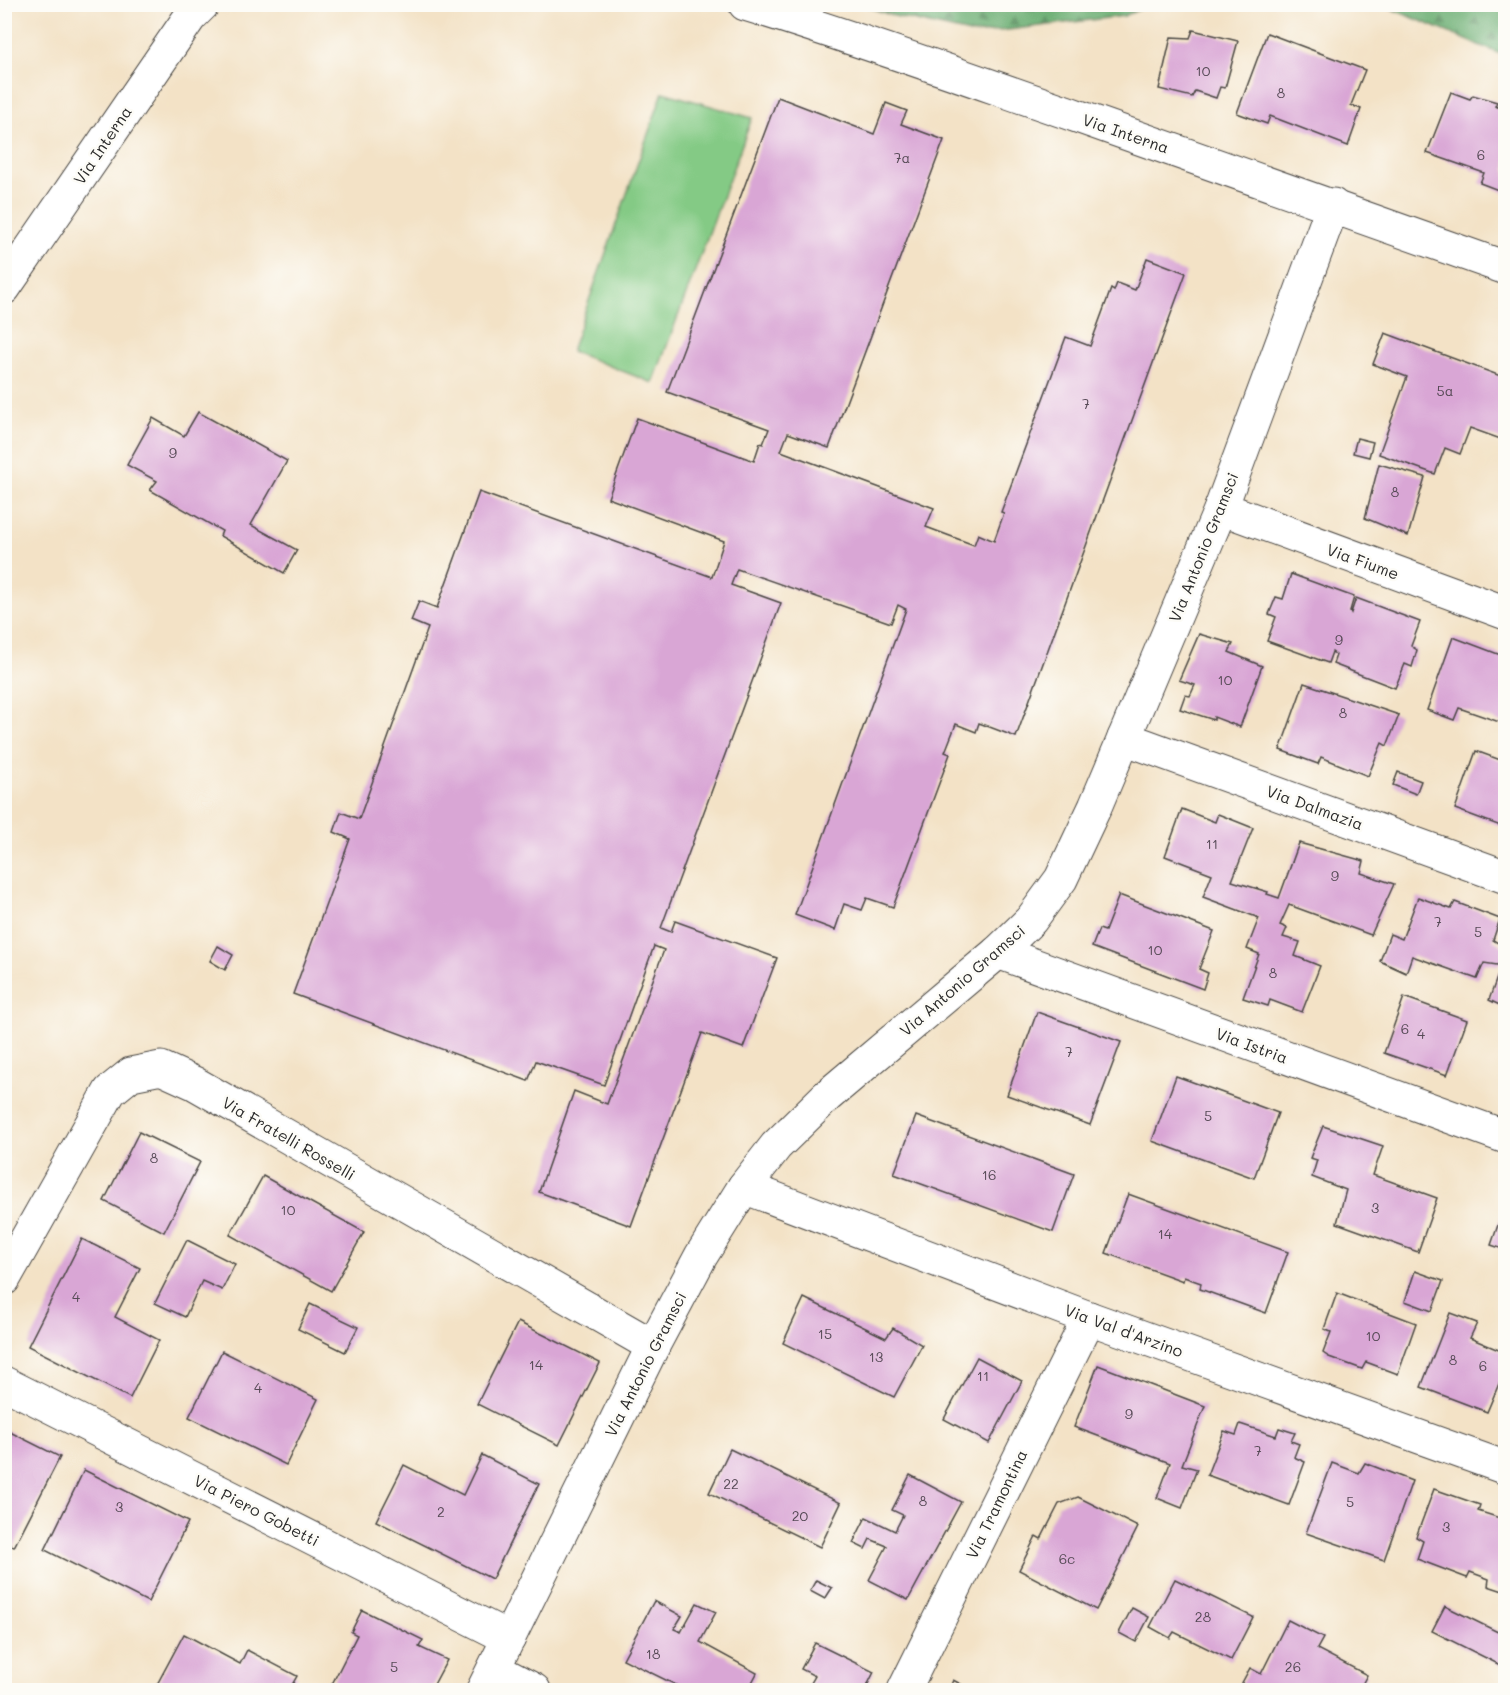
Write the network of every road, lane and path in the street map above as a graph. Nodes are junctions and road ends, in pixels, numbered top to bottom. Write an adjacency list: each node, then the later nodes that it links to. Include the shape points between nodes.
1 (203, 4): 5 (street, Via Interna, via 190,17)
2 (745, 4): 3 (street, Via Interna)
3 (1334, 205): 4 (street, Via Interna); 6 (street, Via Antonio Gramsci)
4 (1506, 268)
5 (4, 288)
6 (1221, 508): 7 (street, Via Fiume); 8 (street, Via Antonio Gramsci)
7 (1506, 614)
8 (1124, 738): 9 (street, Via Dalmazia); 10 (street, Via Antonio Gramsci, via 1061,879 1031,920)
9 (1506, 877)
10 (998, 952): 11 (street, Via Istria); 12 (street, Via Antonio Gramsci, via 827,1096 776,1146)
11 (1506, 1137)
12 (744, 1187): 14 (street, Via Val d'Arzino); 15 (street, Via Antonio Gramsci, via 701,1256)
13 (4, 1280): 15 (street, Via Fratelli Rosselli, via 110,1091 131,1074 161,1068 194,1083)
14 (1089, 1318): 17 (street, Via Val d'Arzino); 21 (street, Via Tramontina)
15 (653, 1346): 18 (street, Via Antonio Gramsci)
16 (4, 1383): 18 (street, Via Piero Gobetti)
17 (1506, 1468)
18 (509, 1638): 19 (street, Via Antonio Gramsci)
19 (488, 1680): 20 (street)
20 (534, 1690)
21 (904, 1690)

